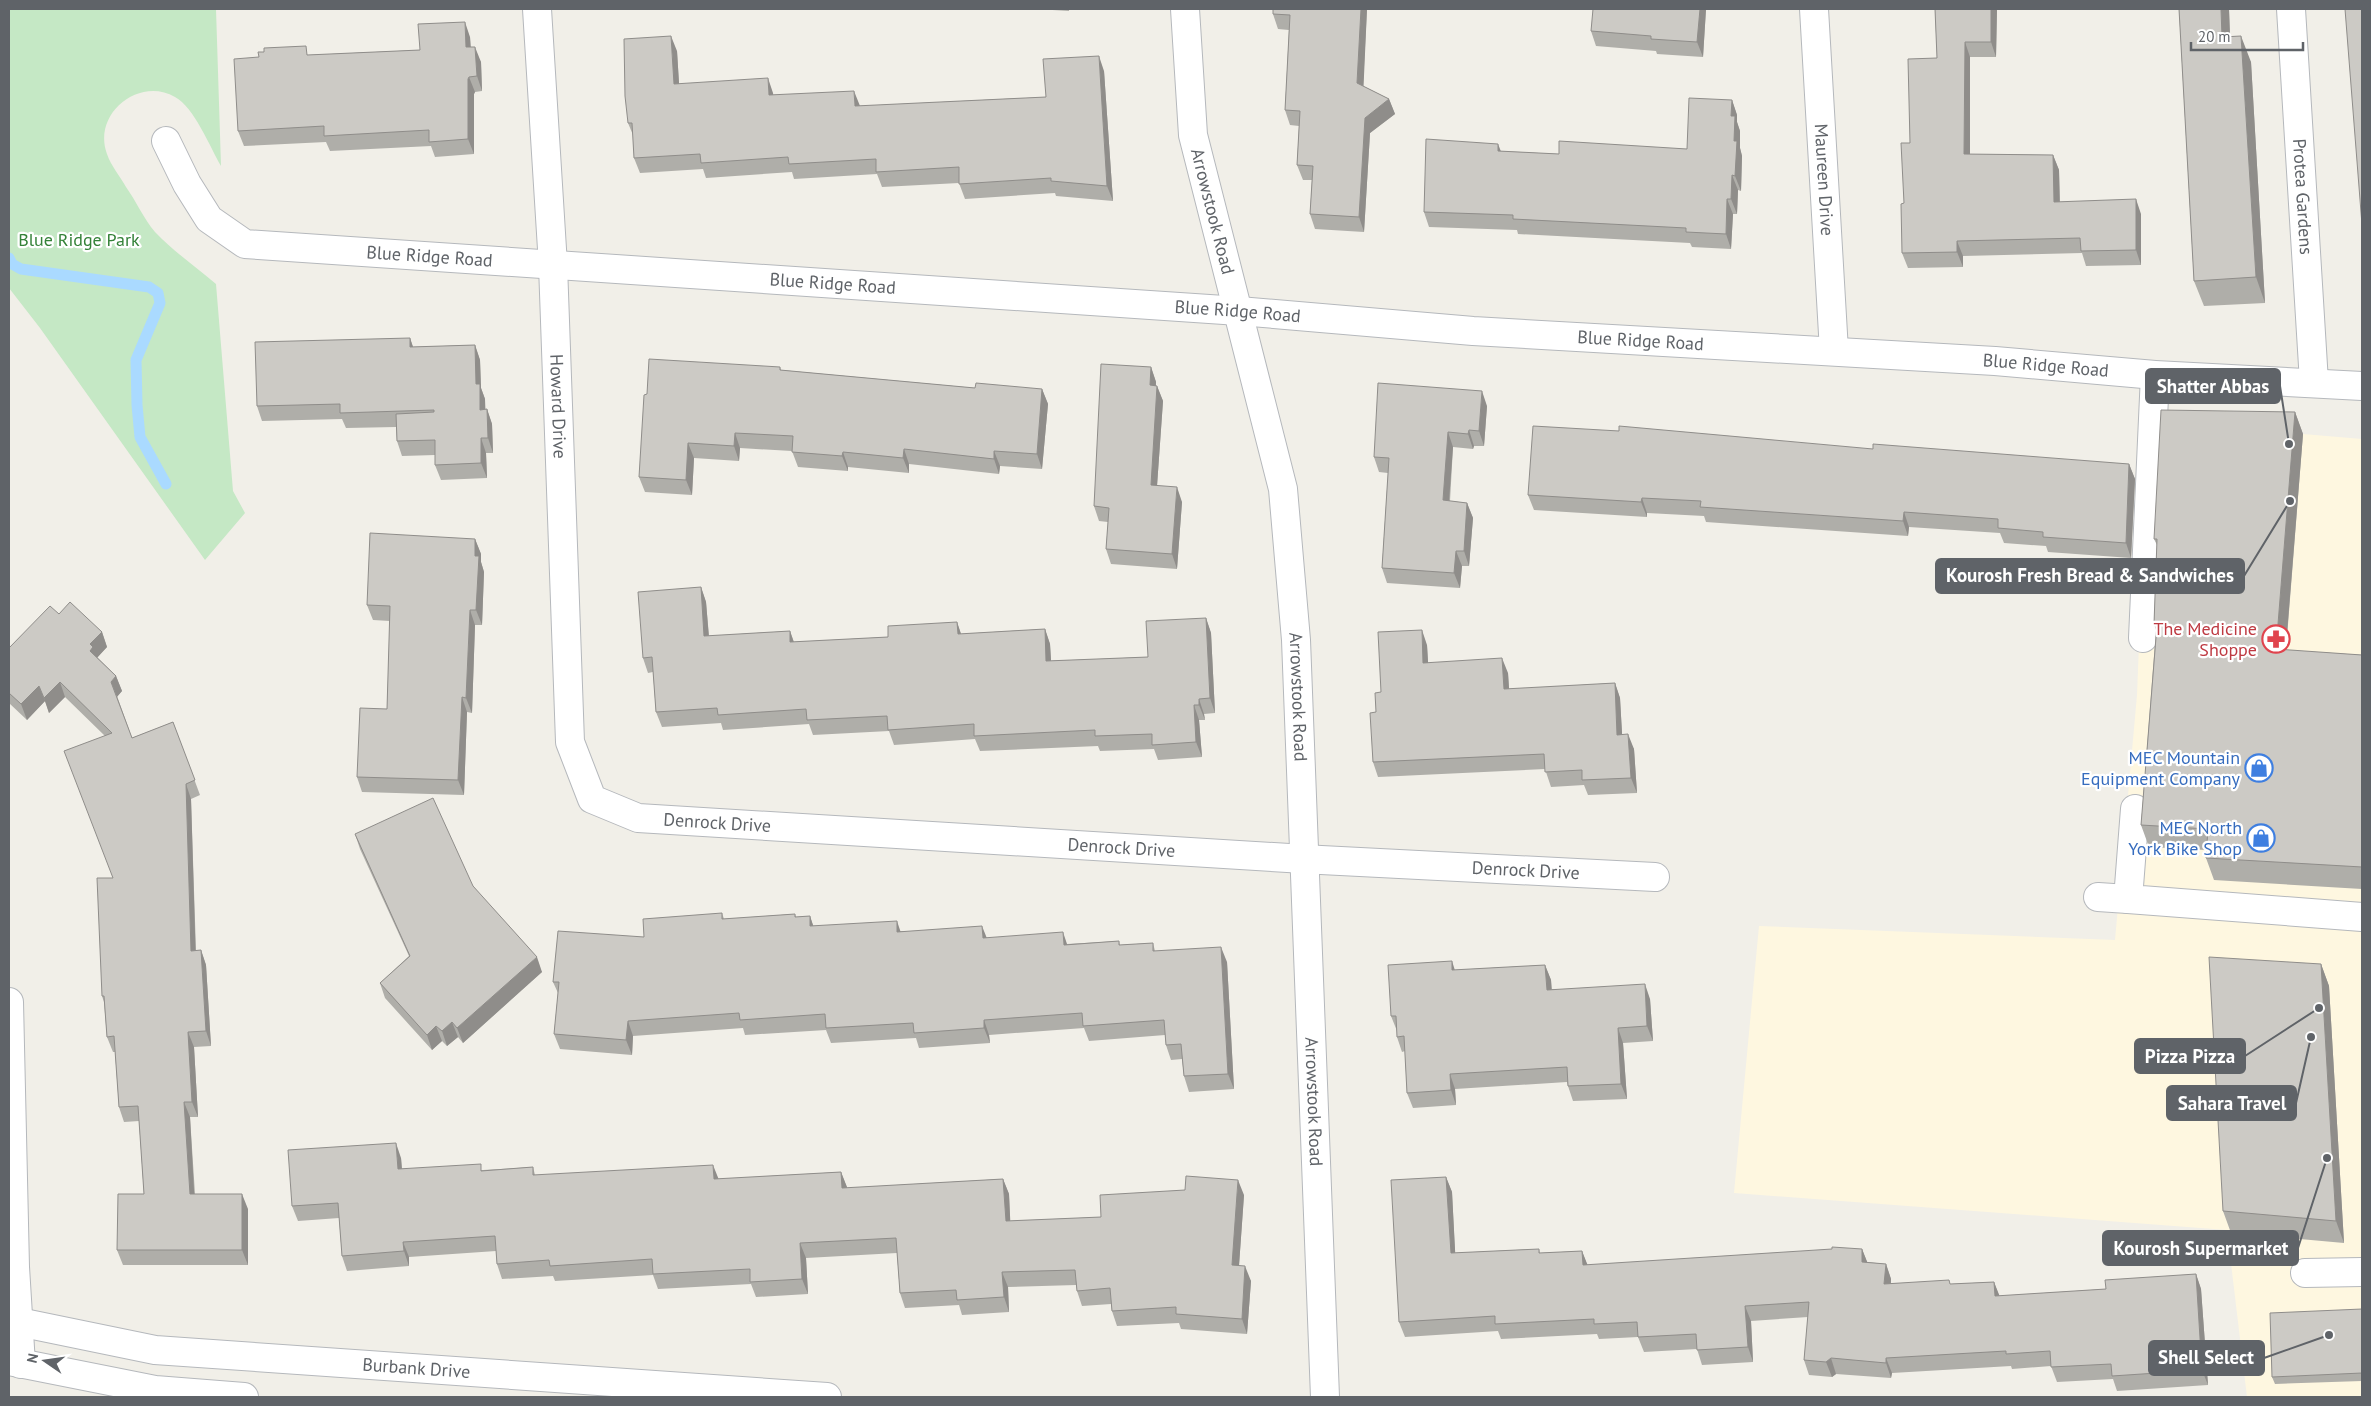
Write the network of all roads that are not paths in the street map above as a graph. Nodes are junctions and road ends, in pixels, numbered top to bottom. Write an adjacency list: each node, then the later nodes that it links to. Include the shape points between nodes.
1 (537, 9): 6 (street, Howard Drive)
2 (1185, 9): 7 (street, Arrowstook Road, via 1193,135)
3 (1814, 9): 8 (street, Maureen Drive)
4 (2291, 9): 10 (street, Protea Gardens)
5 (166, 141): 6 (street, Blue Ridge Road, via 209,219 245,244)
6 (554, 265): 7 (street, Blue Ridge Road); 13 (street, Howard Drive, via 570,742)
7 (1239, 311): 8 (street, Blue Ridge Road, via 1473,331); 15 (street, Arrowstook Road, via 1283,489 1296,640)
8 (1834, 351): 9 (street, Blue Ridge Road)
9 (2155, 375): 10 (street, Blue Ridge Road); 12 (street)
10 (2314, 382): 11 (street, Blue Ridge Road)
11 (2362, 386)
12 (2143, 638)
13 (592, 799): 15 (street, Denrock Drive, via 638,818)
14 (2135, 809): 18 (street)
15 (1304, 859): 16 (street, Denrock Drive); 28 (street, Arrowstook Road)
16 (1655, 876)
17 (2098, 897): 18 (street)
18 (2128, 899): 19 (street)
19 (2362, 917)
20 (9, 1002): 23 (street)
21 (2362, 1272): 22 (street)
22 (2305, 1273)
23 (14, 1321): 24 (street); 25 (street, Burbank Drive, via 155,1350)
24 (15, 1363): 26 (street, via 155,1390)
25 (599, 1390): 27 (street, Burbank Drive)
26 (244, 1397)
27 (827, 1397)
28 (1325, 1397)

